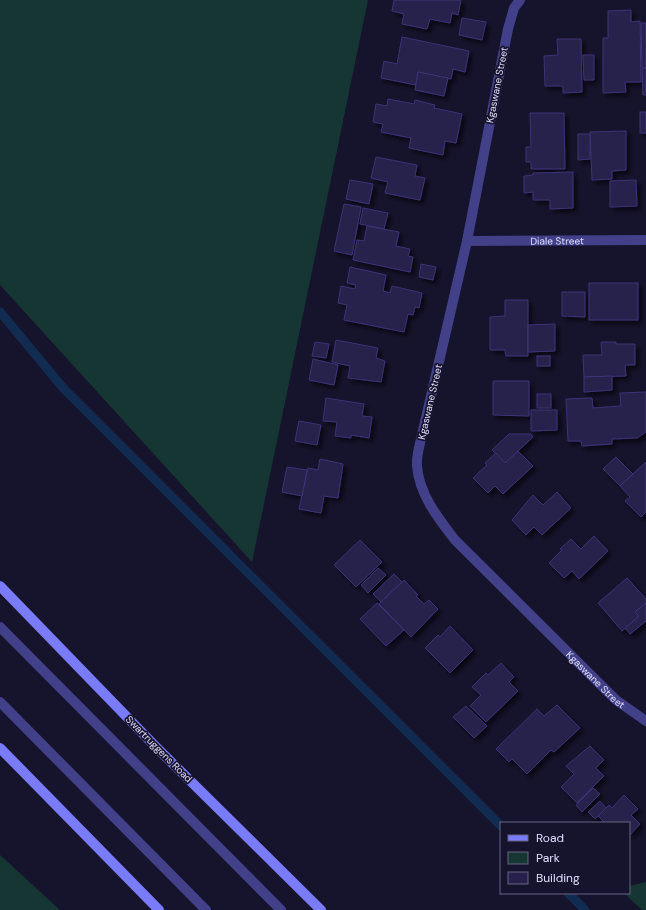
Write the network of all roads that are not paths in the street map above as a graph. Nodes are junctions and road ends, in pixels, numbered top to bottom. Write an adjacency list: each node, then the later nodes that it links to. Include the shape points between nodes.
1 (520, 0): 3 (street, Kgaswane Street, via 514,8 508,29)
2 (646, 240): 3 (street, Diale Street)
3 (467, 241): 7 (street, Kgaswane Street, via 422,435 417,465 424,495 439,520 456,540 616,700)
4 (0, 586): 12 (main road, Swartruggens Road, via 155,746)
5 (0, 627): 11 (street)
6 (0, 702): 10 (street)
7 (646, 721)
8 (0, 748): 9 (main road)
9 (159, 910)
10 (206, 910)
11 (281, 910)
12 (321, 910)

